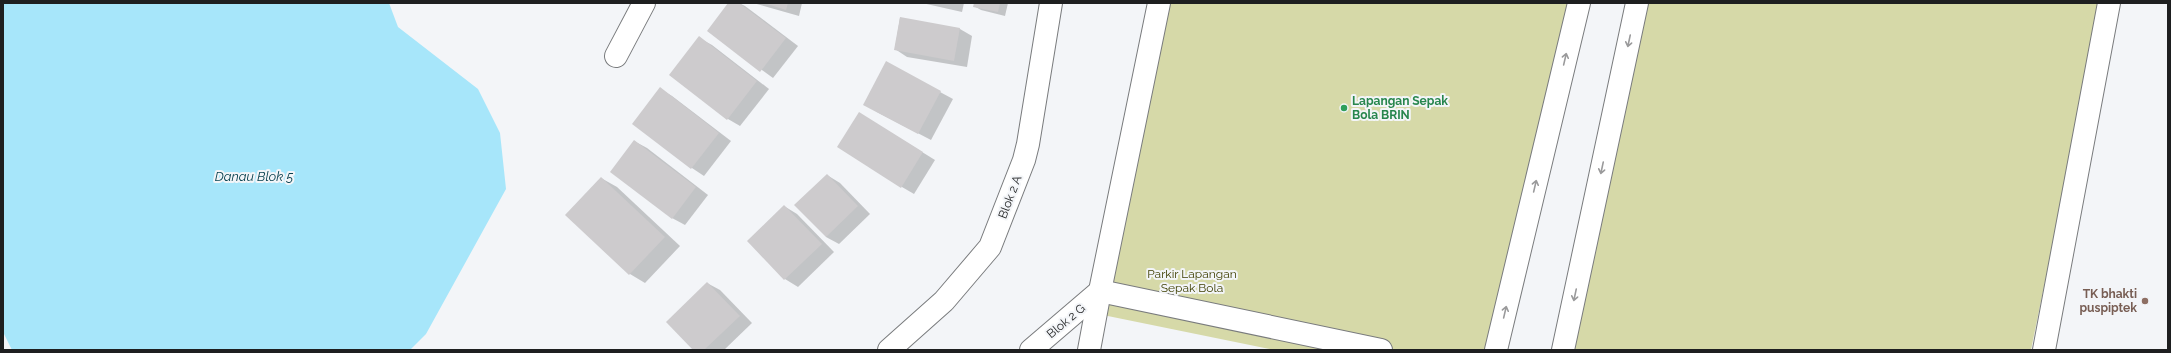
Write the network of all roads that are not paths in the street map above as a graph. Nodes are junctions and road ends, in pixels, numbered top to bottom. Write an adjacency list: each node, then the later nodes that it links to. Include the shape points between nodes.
1 (644, 3): 7 (street)
2 (1050, 3): 9 (street, Blok 2 A, via 1028,144 990,247 944,301)
3 (1158, 3): 8 (street)
4 (1579, 3): 13 (street, one-way to 4)
5 (1637, 3): 14 (street, one-way to 14)
6 (2109, 3): 15 (street)
7 (616, 56)
8 (1100, 291): 10 (street, Blok 2 G); 11 (street); 12 (street)
9 (889, 350)
10 (1031, 350)
11 (1089, 350)
12 (1381, 350)
13 (1496, 350)
14 (1563, 350)
15 (2044, 350)

